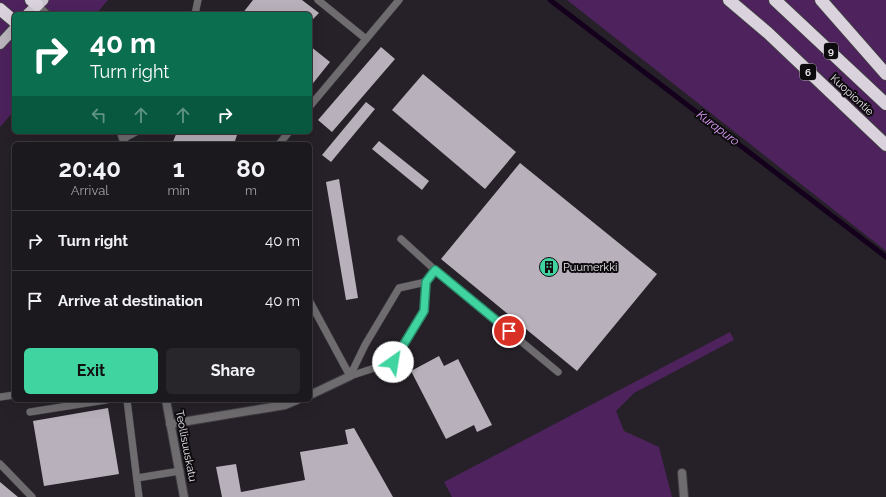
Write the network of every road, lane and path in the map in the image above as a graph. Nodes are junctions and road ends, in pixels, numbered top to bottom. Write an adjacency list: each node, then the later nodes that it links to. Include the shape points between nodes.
1 (198, 0): 10 (lane)
2 (318, 0): 13 (lane)
3 (399, 0): 13 (lane)
4 (729, 0): 20 (highway, Kuopiontie / 6, via 768,33)
5 (775, 0): 17 (highway, Kuopiontie / 9)
6 (821, 0): 15 (highway)
7 (39, 5): 9 (highway)
8 (0, 8): 11 (highway)
9 (30, 12)
10 (195, 12)
11 (12, 19)
12 (12, 31): 14 (main road)
13 (366, 39): 16 (lane)
14 (0, 44)
15 (886, 74)
16 (312, 104)
17 (886, 104)
18 (287, 134): 19 (lane)
19 (281, 142)
20 (886, 145)
21 (401, 239): 22 (lane)
22 (435, 270): 23 (lane); 25 (lane)
23 (426, 282): 26 (lane, via 399,288); 26 (lane, via 424,311 393,362)
24 (312, 306): 26 (lane)
25 (558, 372)
26 (350, 376): 28 (street)
27 (12, 394): 29 (lane)
28 (312, 394)
29 (0, 396)
30 (93, 402): 34 (lane)
31 (127, 402): 39 (lane)
32 (166, 402): 35 (street, Teollisuuskatu)
33 (292, 402): 35 (street)
34 (30, 412)
35 (170, 424): 37 (street, Teollisuuskatu)
36 (0, 464): 40 (lane)
37 (180, 471): 39 (lane); 42 (street, Teollisuuskatu)
38 (682, 474): 43 (street)
39 (137, 478): 41 (lane)
40 (32, 497)
41 (139, 497)
42 (184, 497)
43 (684, 497)

